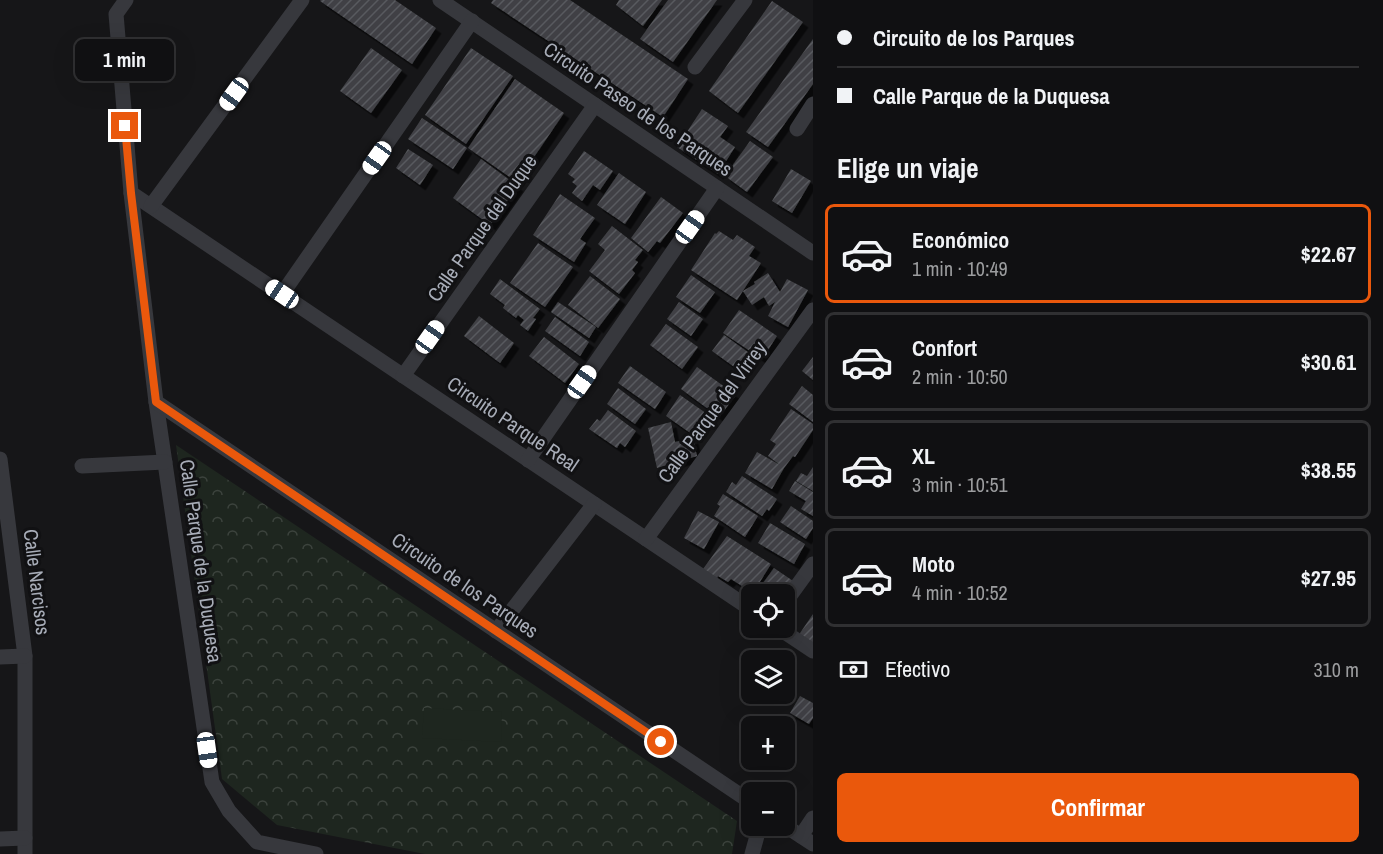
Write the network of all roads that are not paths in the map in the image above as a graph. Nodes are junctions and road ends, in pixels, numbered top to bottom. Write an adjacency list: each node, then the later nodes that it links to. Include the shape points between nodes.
1 (126, 0): 11 (street, Calle Parque de la Duquesa, via 116,14)
2 (302, 0): 12 (street)
3 (440, 0): 5 (street, Circuito Paseo de los Parques)
4 (745, 0): 6 (street)
5 (472, 21): 8 (street, Circuito Paseo de los Parques); 14 (street)
6 (695, 68)
7 (813, 104): 9 (street)
8 (595, 105): 10 (street, Circuito Paseo de los Parques); 16 (street, Calle Parque del Duque)
9 (797, 129)
10 (717, 188): 13 (street, Circuito Paseo de los Parques); 19 (street)
11 (131, 193): 12 (street, Circuito Parque Real); 17 (street, Calle Parque de la Duquesa)
12 (152, 206): 14 (street, Circuito Parque Real)
13 (813, 253)
14 (282, 294): 16 (street, Circuito Parque Real)
15 (813, 310): 24 (street, Calle Parque del Virrey)
16 (403, 376): 19 (street, Circuito Parque Real)
17 (156, 402): 20 (street, Calle Parque de la Duquesa); 28 (street, Circuito de los Parques)
18 (0, 459): 22 (street, Calle Narcisos)
19 (528, 460): 23 (street, Circuito Parque Real)
20 (165, 462): 21 (street); 40 (street, Calle Parque de la Duquesa, via 212,782 229,811 257,842)
21 (82, 466)
22 (2, 483): 31 (street, Calle Narcisos)
23 (594, 504): 24 (street, Circuito Parque Real); 28 (street)
24 (646, 539): 27 (street, Circuito Parque Real)
25 (813, 564): 26 (street)
26 (795, 589)
27 (741, 603)
28 (496, 631): 33 (street, Circuito de los Parques)
29 (794, 638): 30 (street)
30 (813, 651)
31 (25, 656): 32 (street); 36 (street, Calle Narcisos)
32 (0, 657)
33 (741, 795)
34 (813, 818): 38 (street)
35 (757, 836): 41 (street)
36 (25, 838): 37 (street); 39 (street, Calle Narcisos)
37 (0, 839)
38 (807, 840)
39 (25, 854)
40 (316, 854)
41 (753, 854)

